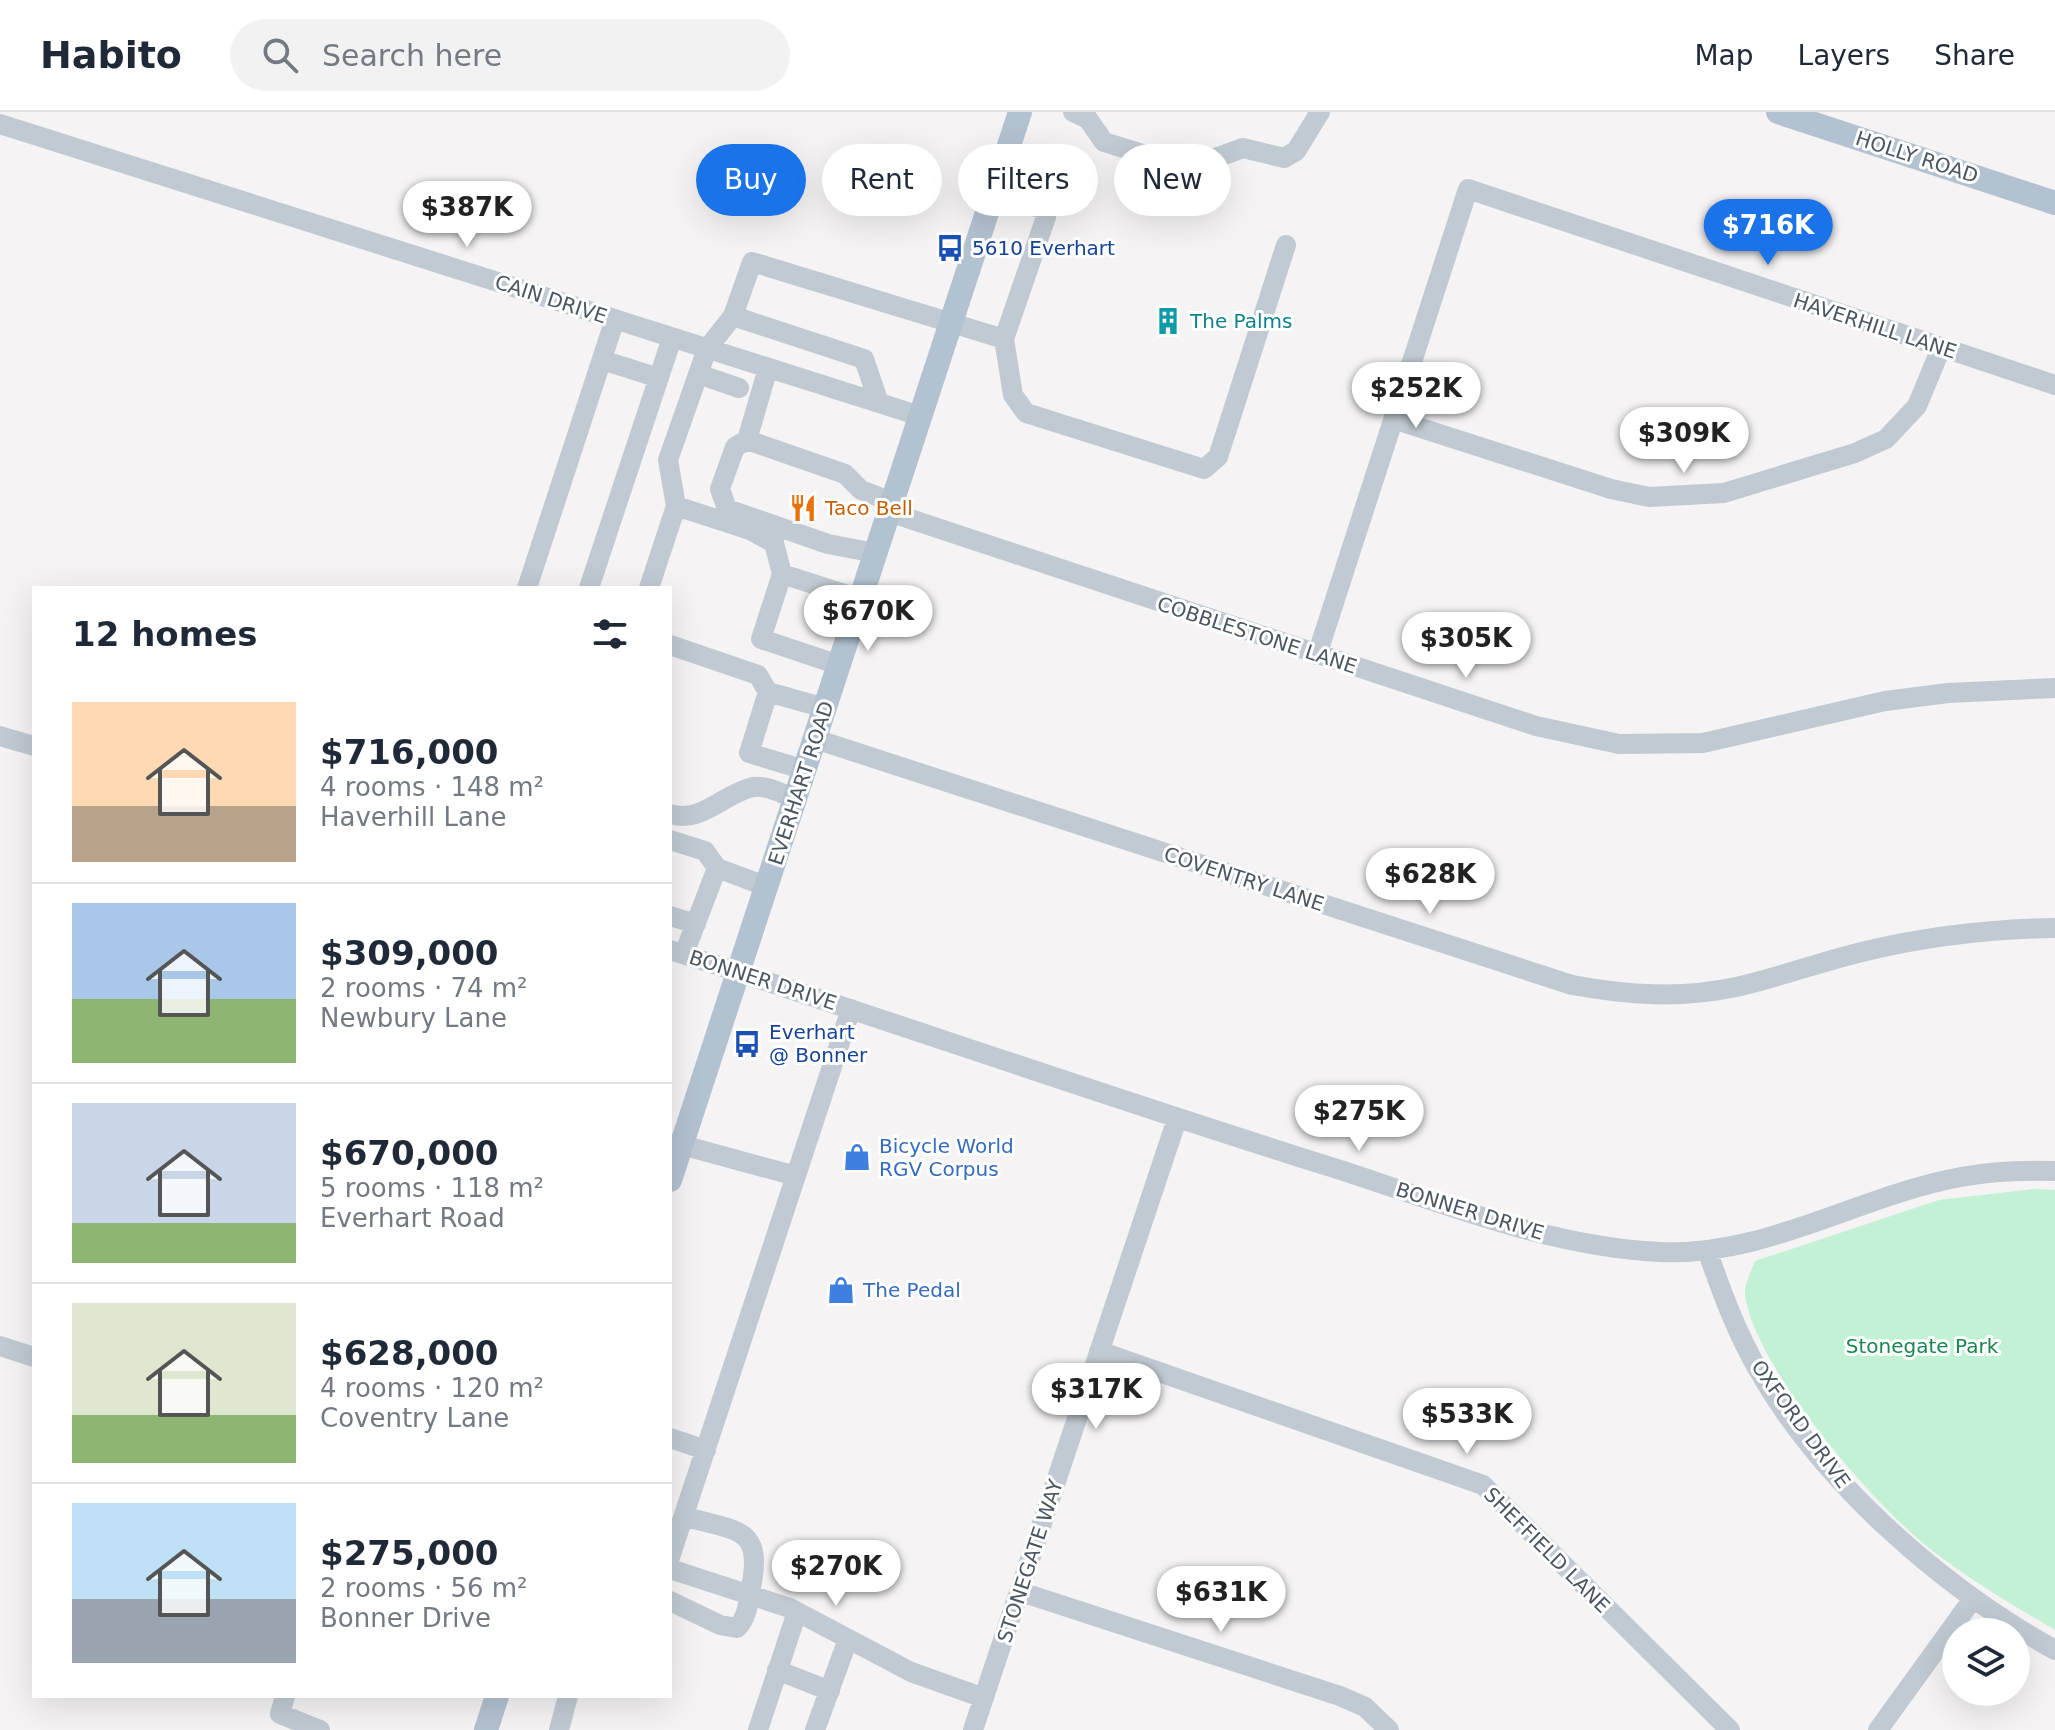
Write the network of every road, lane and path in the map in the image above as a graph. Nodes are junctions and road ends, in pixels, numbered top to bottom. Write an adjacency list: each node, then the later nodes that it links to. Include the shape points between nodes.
1 (1020, 112): 6 (main road, EVERHART ROAD)
2 (1073, 112): 3 (street, via 1088,119 1104,142 1188,168 1243,148 1284,158 1296,151)
3 (1320, 112)
4 (1778, 112): 7 (main road, HOLLY ROAD)
5 (0, 124): 12 (street, CAIN DRIVE)
6 (1009, 144)
7 (2055, 203)
8 (986, 216): 13 (main road, EVERHART ROAD)
9 (1046, 216): 15 (street)
10 (1286, 245): 15 (street, via 1218,457 1204,469 1026,413 1013,395)
11 (733, 316): 13 (street, via 752,262); 17 (street); 24 (street, via 864,359)
12 (615, 319): 14 (street, CAIN DRIVE); 18 (street)
13 (951, 322): 15 (street); 25 (main road, EVERHART ROAD)
14 (672, 338): 17 (street, CAIN DRIVE); 21 (street)
15 (1004, 339)
16 (1941, 348): 22 (street, HAVERHILL LANE); 26 (street, via 1917,406 1886,439 1724,493 1649,497 1611,489); 26 (street, HAVERHILL LANE, via 1468,189)
17 (707, 349): 19 (street, CAIN DRIVE); 20 (street)
18 (602, 360): 21 (street); 32 (street)
19 (768, 368): 24 (street, CAIN DRIVE); 27 (street)
20 (698, 374): 23 (street); 28 (street, via 668,460)
21 (659, 378): 33 (street)
22 (2055, 385)
23 (739, 388)
24 (879, 403): 25 (street, CAIN DRIVE)
25 (920, 416): 29 (main road, EVERHART ROAD)
26 (1396, 420): 39 (street)
27 (747, 440): 29 (street, COBBLESTONE LANE, via 845,474); 30 (street, via 735,447 720,489 727,509 828,544)
28 (676, 506): 31 (street, via 774,543); 34 (street)
29 (890, 507): 30 (main road, EVERHART ROAD); 39 (street, COBBLESTONE LANE)
30 (875, 553): 35 (main road, EVERHART ROAD)
31 (782, 574): 35 (street); 36 (street)
32 (528, 586)
33 (590, 586)
34 (650, 586)
35 (860, 599): 40 (main road, EVERHART ROAD)
36 (761, 639): 37 (street, via 745,656 729,658); 40 (street)
37 (672, 643)
38 (672, 643): 42 (street, via 758,675)
39 (1317, 655): 41 (street, COBBLESTONE LANE, via 1536,726 1619,744 1703,743 1885,701)
40 (839, 665): 43 (main road, EVERHART ROAD)
41 (2055, 688)
42 (768, 692): 43 (street); 47 (street, via 749,753)
43 (825, 708): 45 (main road, EVERHART ROAD)
44 (0, 736): 46 (street)
45 (815, 739): 47 (main road, EVERHART ROAD); 55 (street, COVENTRY LANE, via 1572,985 1617,993 1706,992 1931,937)
46 (32, 745)
47 (805, 770): 48 (main road, EVERHART ROAD)
48 (796, 799): 49 (street, via 754,787 697,814); 52 (main road, EVERHART ROAD)
49 (672, 814)
50 (672, 841): 51 (street, via 705,851)
51 (717, 868): 52 (street); 54 (street)
52 (768, 887): 57 (main road, EVERHART ROAD)
53 (672, 917): 54 (street)
54 (696, 924): 56 (street)
55 (2055, 928)
56 (677, 952): 57 (street, BONNER DRIVE)
57 (740, 972): 58 (street, BONNER DRIVE); 60 (main road, EVERHART ROAD)
58 (851, 1009): 59 (street, BONNER DRIVE); 63 (street)
59 (1177, 1119): 64 (street, BONNER DRIVE, via 1568,1242 1662,1252); 66 (street, STONEGATE WAY)
60 (682, 1145): 62 (main road, EVERHART ROAD); 63 (street)
61 (2055, 1171): 64 (street, BONNER DRIVE, via 1959,1177)
62 (672, 1174)
63 (796, 1176): 69 (street)
64 (1707, 1250): 75 (street, OXFORD DRIVE, via 1724,1301 1761,1376 1841,1483)
65 (0, 1346): 67 (street)
66 (1099, 1351): 73 (street, STONEGATE WAY); 93 (street, SHEFFIELD LANE, via 1483,1485)
67 (32, 1356)
68 (672, 1439): 69 (street)
69 (706, 1450): 70 (street)
70 (684, 1516): 71 (street); 74 (street, via 745,1535 753,1544 757,1559)
71 (672, 1551)
72 (672, 1570): 74 (street)
73 (1021, 1592): 85 (street, STONEGATE WAY); 92 (street, via 1340,1696 1365,1707)
74 (749, 1595): 76 (street, via 745,1620 737,1628); 77 (street)
75 (1972, 1600): 79 (street, OXFORD DRIVE); 94 (street)
76 (672, 1602)
77 (797, 1612): 78 (street); 80 (street)
78 (848, 1639): 81 (street); 85 (street, via 911,1672)
79 (2055, 1650)
80 (777, 1670): 81 (street); 89 (street)
81 (830, 1691): 90 (street)
82 (284, 1698): 86 (street, via 280,1714)
83 (496, 1698): 87 (main road)
84 (567, 1698): 88 (street)
85 (984, 1698): 91 (street, STONEGATE WAY)
86 (319, 1730)
87 (486, 1730)
88 (559, 1730)
89 (758, 1730)
90 (815, 1730)
91 (973, 1730)
92 (1389, 1730)
93 (1730, 1730)
94 (1878, 1730)

